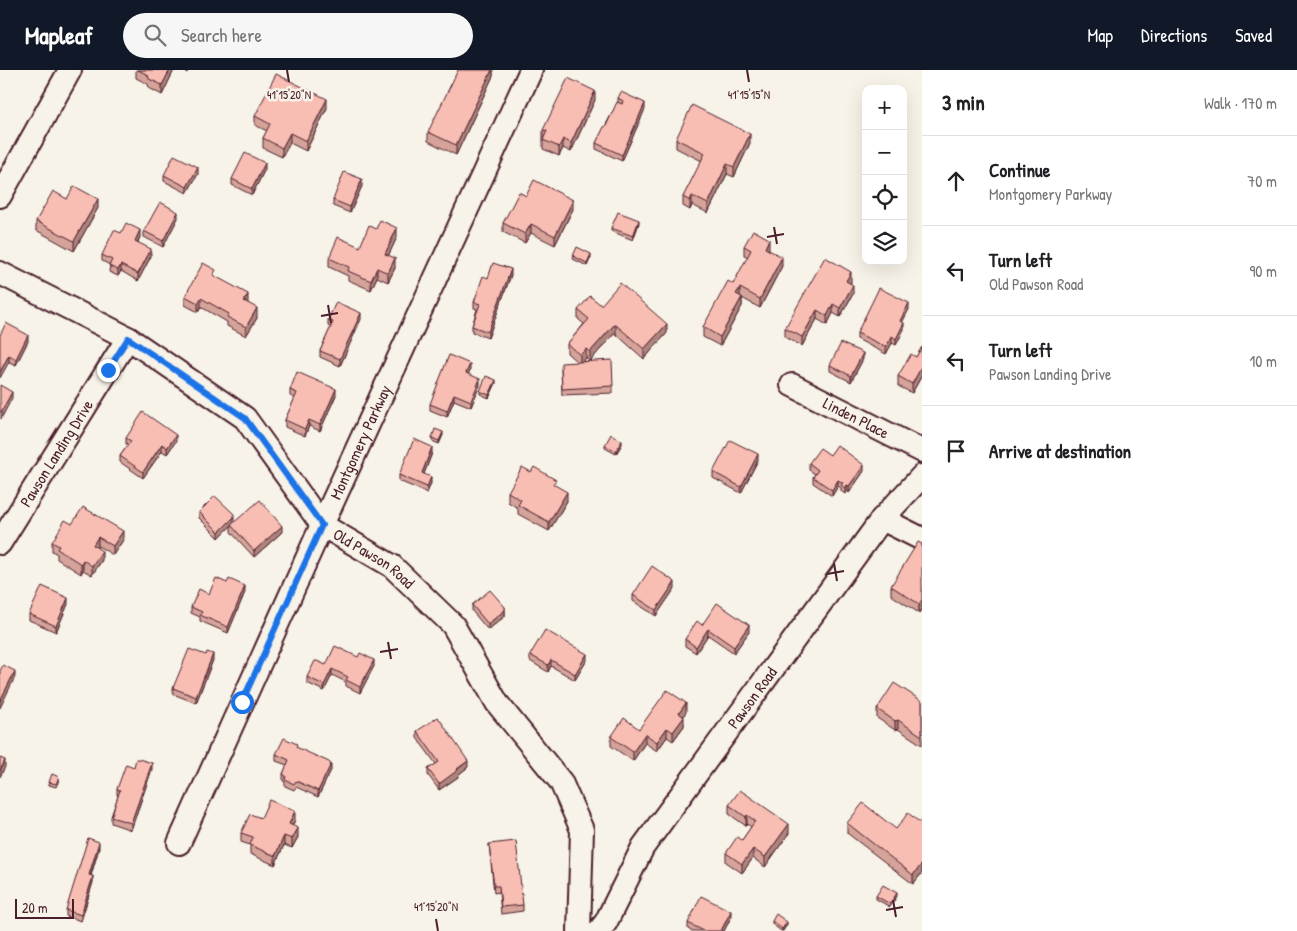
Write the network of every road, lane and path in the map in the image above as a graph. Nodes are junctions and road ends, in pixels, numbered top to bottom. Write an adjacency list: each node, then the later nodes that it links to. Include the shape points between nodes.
1 (70, 70): 3 (street)
2 (531, 70): 10 (street, Montgomery Parkway)
3 (0, 196)
4 (0, 272): 5 (street, Old Pawson Road)
5 (128, 338): 10 (street, Old Pawson Road, via 245,418); 12 (street, Pawson Landing Drive)
6 (792, 385): 7 (street, Linden Place)
7 (922, 451)
8 (922, 476): 9 (street, Pawson Road)
9 (882, 519): 11 (street); 15 (street, Pawson Road, via 643,847)
10 (322, 525): 13 (street, Montgomery Parkway); 14 (street, Old Pawson Road, via 392,566 453,626 498,703 561,782 582,830)
11 (922, 539)
12 (0, 543)
13 (179, 844)
14 (579, 931)
15 (599, 931)

